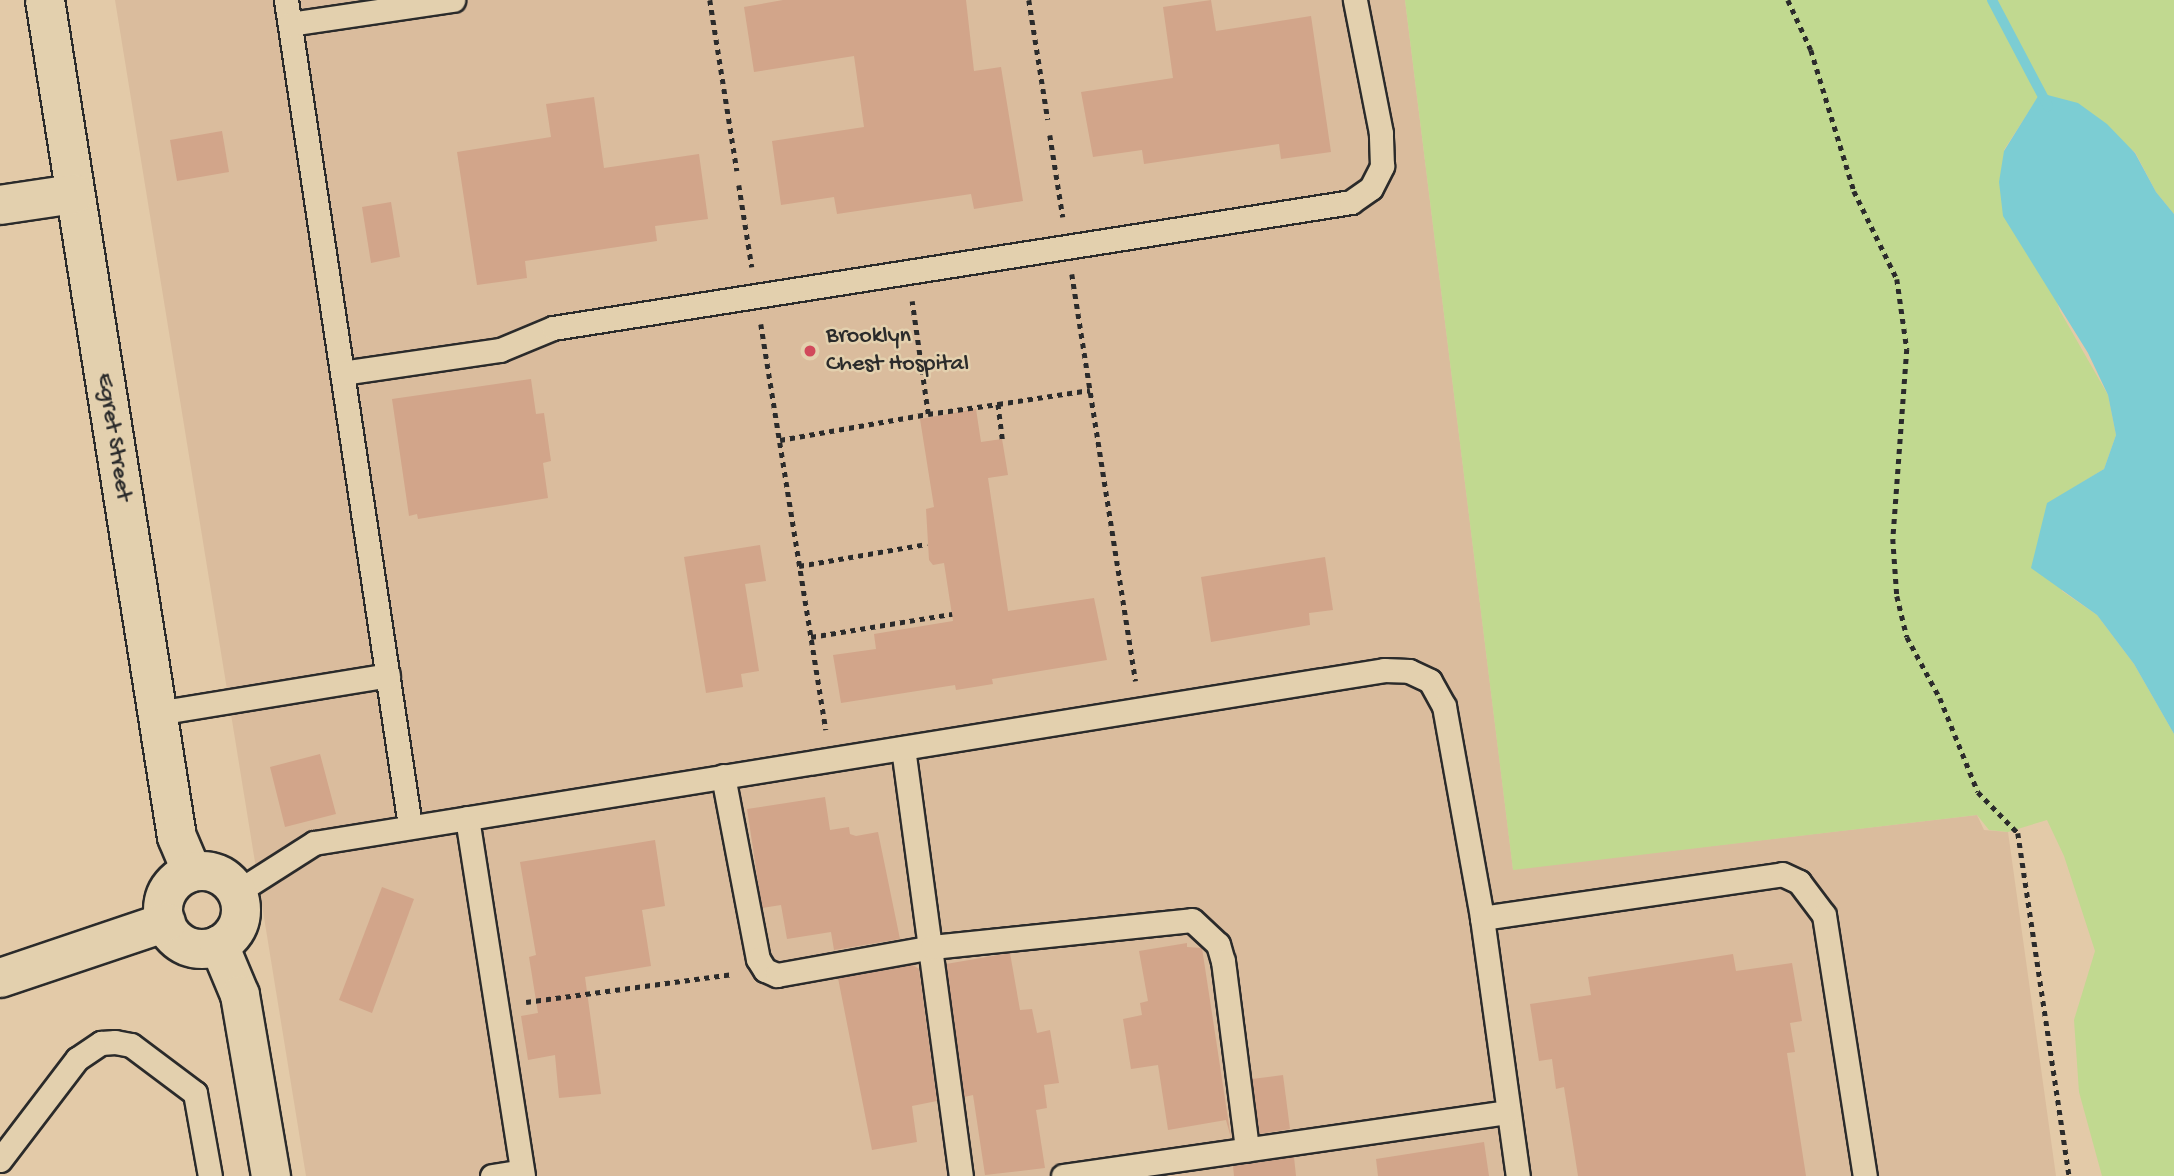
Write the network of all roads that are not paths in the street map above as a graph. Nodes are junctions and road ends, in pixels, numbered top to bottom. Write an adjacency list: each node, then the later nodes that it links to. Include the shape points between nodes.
1 (46, 0): 6 (street, Egret Street)
2 (286, 0): 5 (lane)
3 (453, 0): 5 (lane)
4 (1355, 0): 8 (lane, via 1381,133 1382,166 1371,188 1351,202 553,328 500,350)
5 (290, 24): 8 (lane)
6 (74, 194): 7 (street); 10 (street, Egret Street)
7 (0, 205)
8 (342, 373): 9 (lane)
9 (388, 675): 10 (lane); 14 (lane)
10 (157, 712): 15 (street, Egret Street, via 177,837)
11 (903, 748): 12 (lane); 17 (lane, via 1384,670 1409,671 1430,681 1444,706); 20 (lane)
12 (723, 776): 13 (lane); 20 (lane, via 752,932 765,970 778,975)
13 (467, 818): 14 (lane); 26 (lane)
14 (410, 826): 16 (lane, via 314,843)
15 (192, 872): 16 (street, via 218,874); 18 (street, via 176,881 166,895)
16 (237, 892): 19 (street, via 241,909 237,927)
17 (1482, 918): 22 (lane); 33 (lane, via 1782,874 1799,882 1825,915)
18 (166, 922): 19 (street, via 187,945); 21 (street)
19 (219, 945): 28 (street, via 240,995)
20 (932, 947): 23 (lane, via 1192,920 1218,944 1223,961); 30 (lane)
21 (0, 978)
22 (1507, 1112): 23 (lane); 32 (lane)
23 (1247, 1149): 25 (lane)
24 (0, 1160): 27 (lane, via 76,1059 101,1043 115,1042 131,1045 195,1093)
25 (1126, 1171): 31 (lane)
26 (523, 1173): 29 (lane)
27 (210, 1176)
28 (271, 1176)
29 (492, 1176)
30 (961, 1176)
31 (1063, 1176)
32 (1518, 1176)
33 (1865, 1176)

